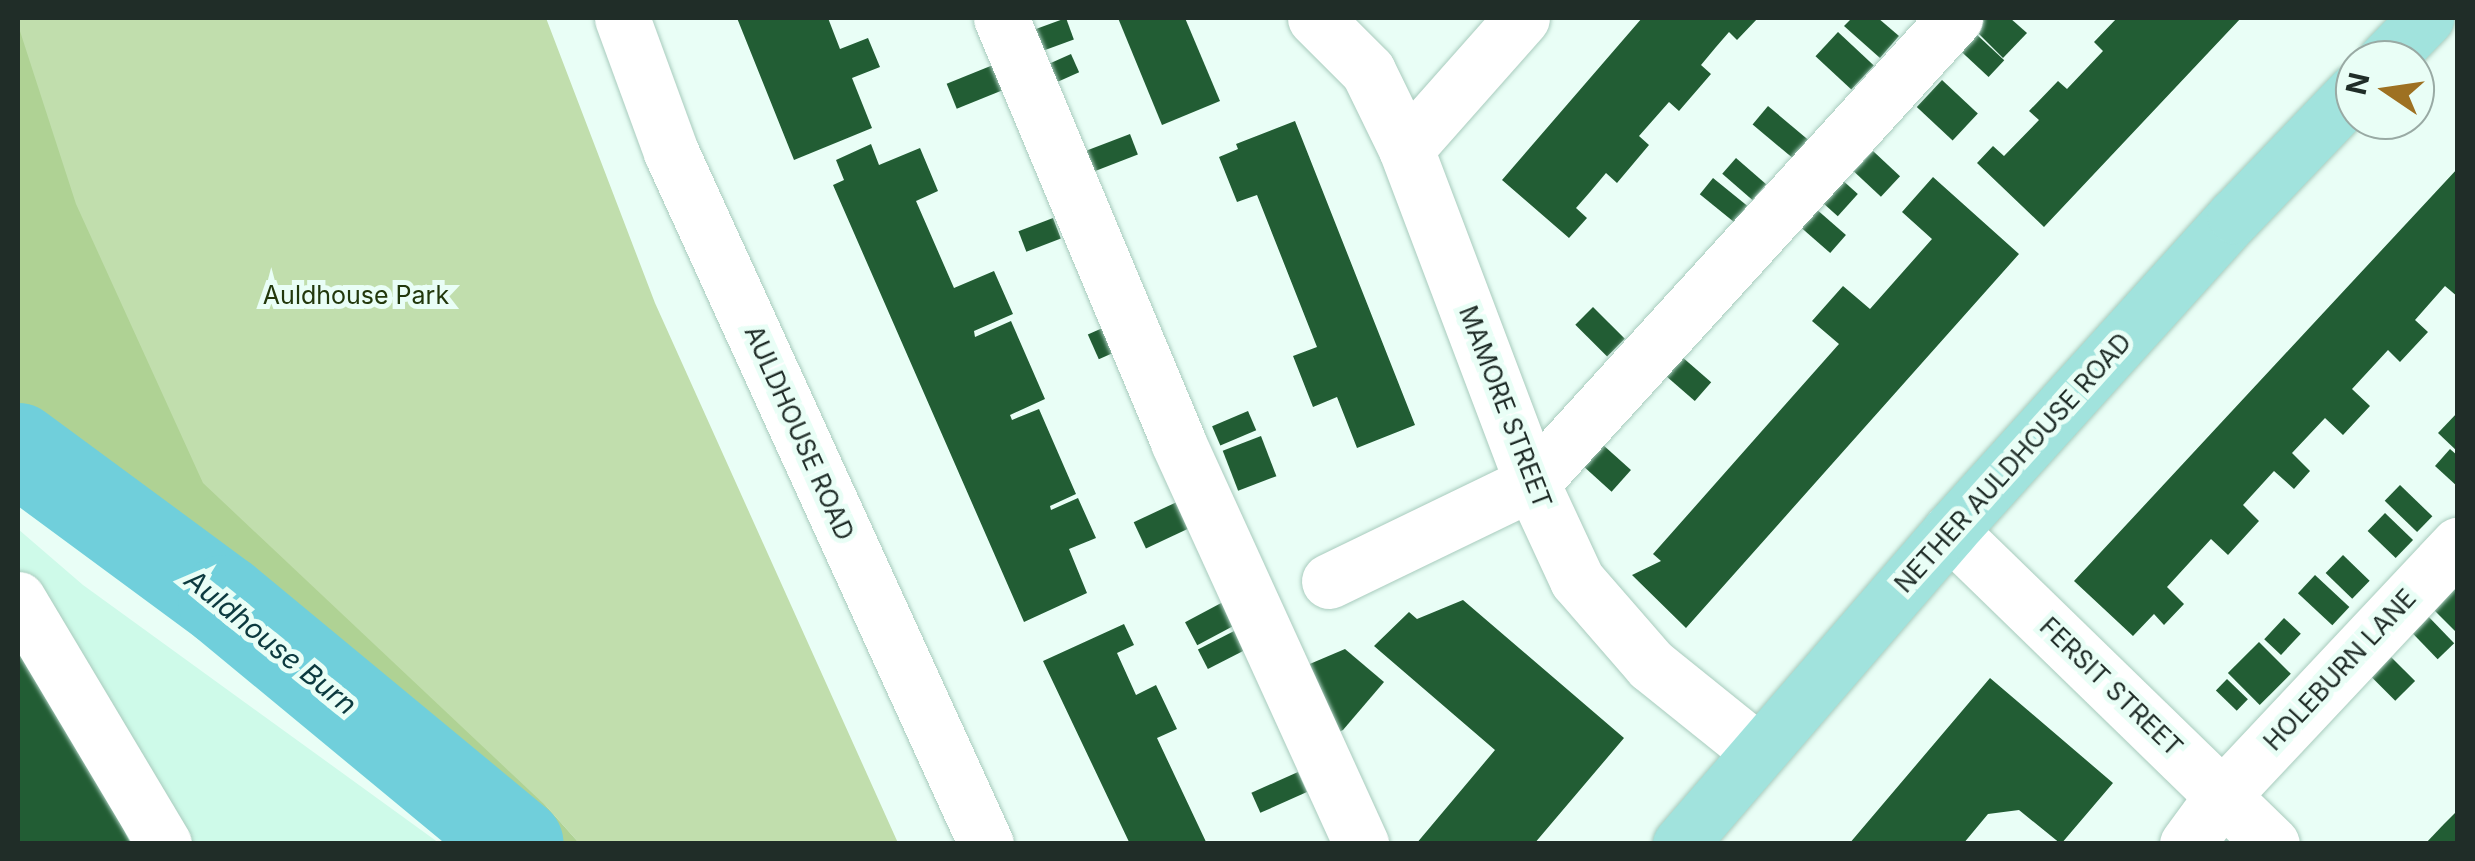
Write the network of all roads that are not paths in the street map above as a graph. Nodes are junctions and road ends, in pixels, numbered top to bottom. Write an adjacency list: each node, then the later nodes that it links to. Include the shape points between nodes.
1 (622, 18): 18 (street, AULDHOUSE ROAD, via 672,152)
2 (1001, 18): 19 (street, via 1178,442)
3 (1315, 18): 9 (street, MAMORE STREET, via 1368,71)
4 (1522, 18): 9 (street)
5 (1955, 18): 10 (street)
6 (2426, 18): 7 (main road)
7 (2405, 40)
8 (2335, 112): 11 (main road, NETHER AULDHOUSE ROAD)
9 (1406, 150): 10 (street, MAMORE STREET)
10 (1532, 484): 13 (street); 15 (street, MAMORE STREET, via 1576,580 1651,666)
11 (1950, 530): 15 (main road, NETHER AULDHOUSE ROAD); 16 (street, FERSIT STREET)
12 (2458, 545): 16 (street, HOLEBURN LANE)
13 (1328, 581)
14 (18, 599): 17 (street)
15 (1758, 751): 20 (main road, NETHER AULDHOUSE ROAD)
16 (2222, 796): 21 (street, HOLEBURN LANE); 22 (street, FERSIT STREET)
17 (164, 844)
18 (986, 844)
19 (1361, 844)
20 (1680, 844)
21 (2187, 844)
22 (2272, 844)

